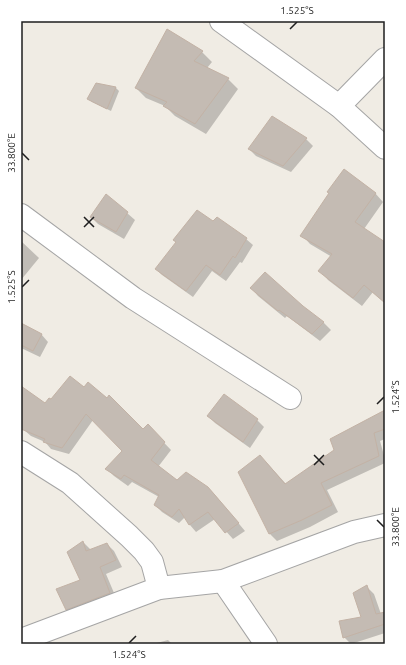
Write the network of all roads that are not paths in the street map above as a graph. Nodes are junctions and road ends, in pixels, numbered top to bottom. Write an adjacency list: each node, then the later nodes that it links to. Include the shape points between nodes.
1 (221, 21): 3 (street)
2 (385, 60): 3 (street)
3 (339, 106): 4 (street)
4 (385, 148)
5 (21, 215): 6 (street, via 132,298)
6 (290, 398)
7 (21, 452): 10 (street, via 70,483 129,536 152,562)
8 (385, 525): 9 (street, via 354,532)
9 (223, 581): 10 (street); 12 (street)
10 (159, 588): 11 (street)
11 (21, 640)
12 (266, 644)

